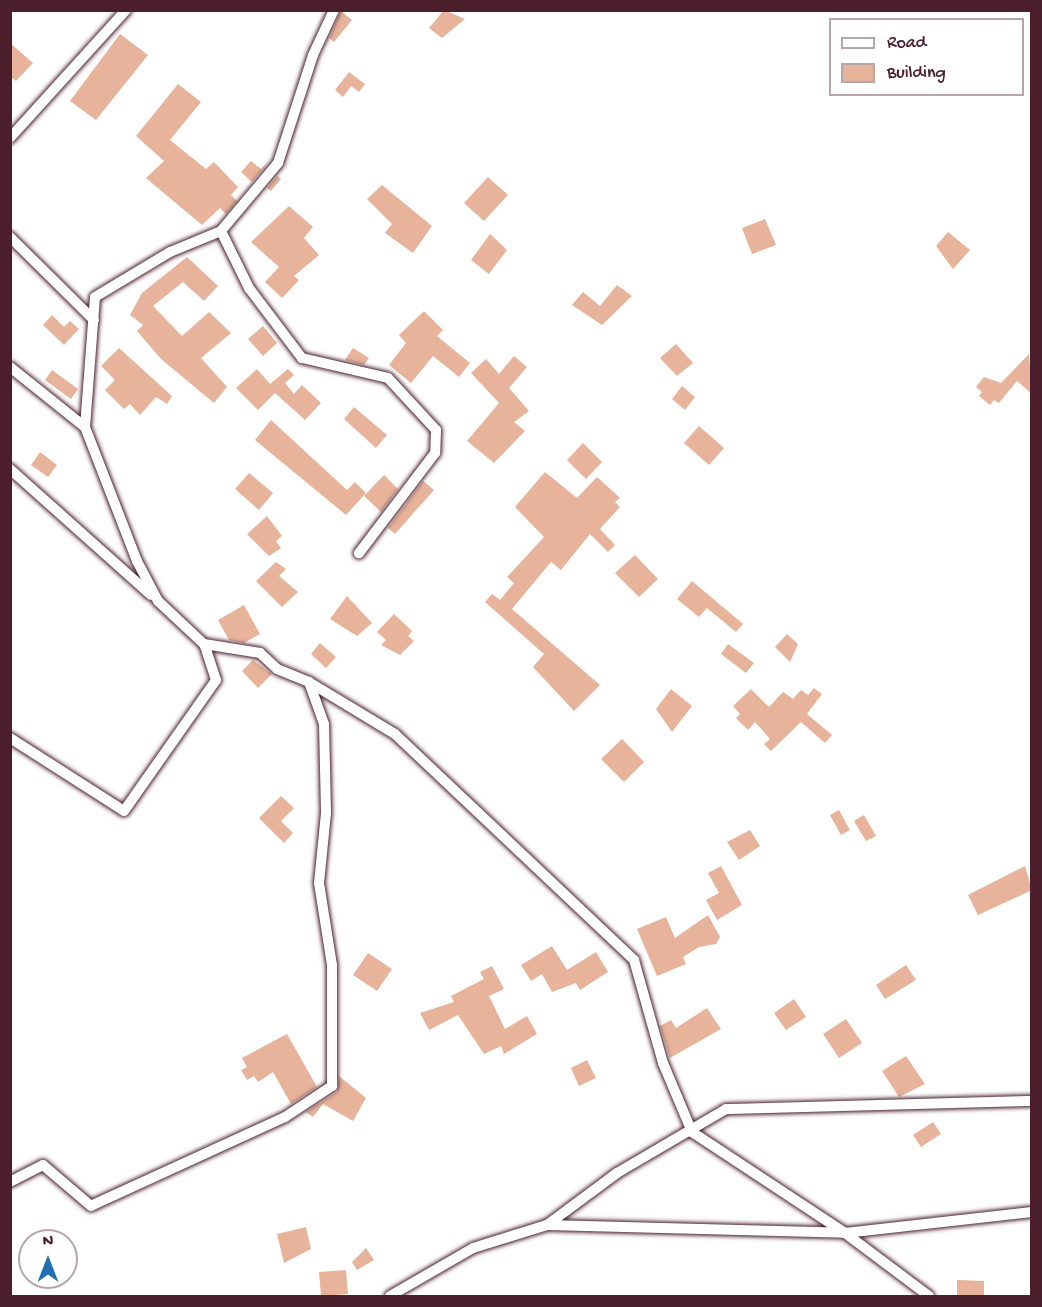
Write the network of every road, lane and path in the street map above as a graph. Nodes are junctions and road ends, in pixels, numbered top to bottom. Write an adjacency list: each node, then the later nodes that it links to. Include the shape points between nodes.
1 (126, 10): 3 (street)
2 (334, 10): 4 (street, via 313,55 278,163)
3 (10, 138)
4 (221, 231): 6 (street, via 170,252 95,297); 10 (street, via 249,288 302,358 388,378 436,430 435,453)
5 (10, 237): 6 (street)
6 (94, 320): 8 (street)
7 (10, 367): 8 (street)
8 (86, 427): 11 (street, via 137,561)
9 (10, 469): 11 (street)
10 (359, 553)
11 (158, 601): 12 (street)
12 (204, 644): 13 (street, via 260,653 277,669); 14 (street, via 216,680 124,811)
13 (309, 682): 16 (street, via 395,734 634,960 663,1063); 17 (street, via 324,724 326,813 319,883 332,966 332,1086 285,1117 91,1206 43,1165)
14 (10, 738)
15 (1032, 1101): 16 (street, via 726,1109)
16 (692, 1132): 19 (street, via 617,1173); 20 (street)
17 (10, 1182)
18 (1032, 1212): 20 (street)
19 (547, 1225): 20 (street); 21 (street, via 473,1248)
20 (845, 1233): 22 (street)
21 (390, 1296)
22 (929, 1296)

